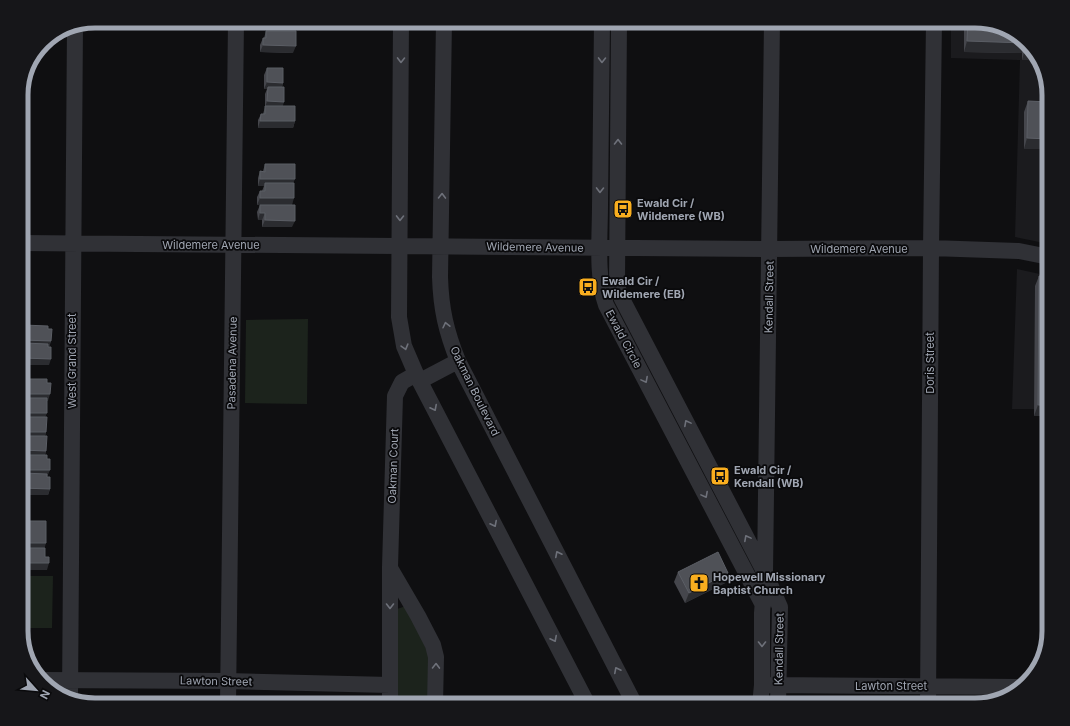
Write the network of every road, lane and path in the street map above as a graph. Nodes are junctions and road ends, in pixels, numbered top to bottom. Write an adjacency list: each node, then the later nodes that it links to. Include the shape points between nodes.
1 (236, 28): 11 (street, Pasadena Avenue)
2 (401, 28): 12 (street, one-way to 12)
3 (444, 28): 13 (street, Oakman Boulevard, one-way to 3)
4 (602, 28): 14 (street, Ewald Circle, one-way to 14)
5 (619, 28): 15 (street, Ewald Circle, one-way to 5)
6 (772, 28): 17 (street, Kendall Street)
7 (934, 28): 16 (street, Doris Street)
8 (75, 31): 10 (street, West Grand Street)
9 (28, 243): 10 (street, Wildemere Avenue)
10 (73, 243): 11 (street, Wildemere Avenue); 25 (street, West Grand Street)
11 (234, 245): 12 (street, Wildemere Avenue); 26 (street, Pasadena Avenue)
12 (399, 246): 13 (street, Wildemere Avenue); 20 (street, one-way to 20, via 399,317 404,346)
13 (441, 247): 14 (street, Wildemere Avenue); 19 (street, Oakman Boulevard, one-way to 13, via 449,337 441,302)
14 (599, 248): 15 (street, Wildemere Avenue); 23 (street, Ewald Circle, one-way to 23, via 601,287 606,305)
15 (616, 248): 17 (street, Wildemere Avenue); 22 (street, Ewald Circle, one-way to 15, via 622,299 617,281)
16 (931, 248): 17 (street, Wildemere Avenue); 18 (street, Wildemere Avenue, via 1019,251); 30 (street, Doris Street)
17 (769, 249): 22 (street, Kendall Street)
18 (1042, 256)
19 (458, 361): 20 (street, Oakman Court); 37 (street, Oakman Boulevard, one-way to 19)
20 (418, 377): 21 (street, Oakman Court, via 402,382 395,396); 36 (street, one-way to 36)
21 (390, 567): 27 (street, Oakman Court, one-way to 27); 35 (street, one-way to 21, via 436,657 433,645)
22 (765, 572): 23 (street, Kendall Street); 29 (street, Kendall Street, via 780,607)
23 (763, 605): 28 (street, Kendall Street, one-way to 28)
24 (56, 680): 25 (street, Lawton Street)
25 (70, 680): 26 (street, Lawton Street); 32 (street, West Grand Street)
26 (228, 681): 27 (street, Lawton Street); 33 (street, Pasadena Avenue)
27 (390, 685): 34 (street, Oakman Court)
28 (762, 685): 29 (street, Lawton Street); 38 (street, Kendall Street)
29 (778, 686): 30 (street, Lawton Street); 39 (street, Kendall Street)
30 (928, 686): 31 (street, Lawton Street); 40 (street, Doris Street)
31 (1011, 687)
32 (70, 693)
33 (228, 698)
34 (390, 698)
35 (435, 698)
36 (584, 698)
37 (631, 698)
38 (761, 698)
39 (778, 698)
40 (928, 698)

